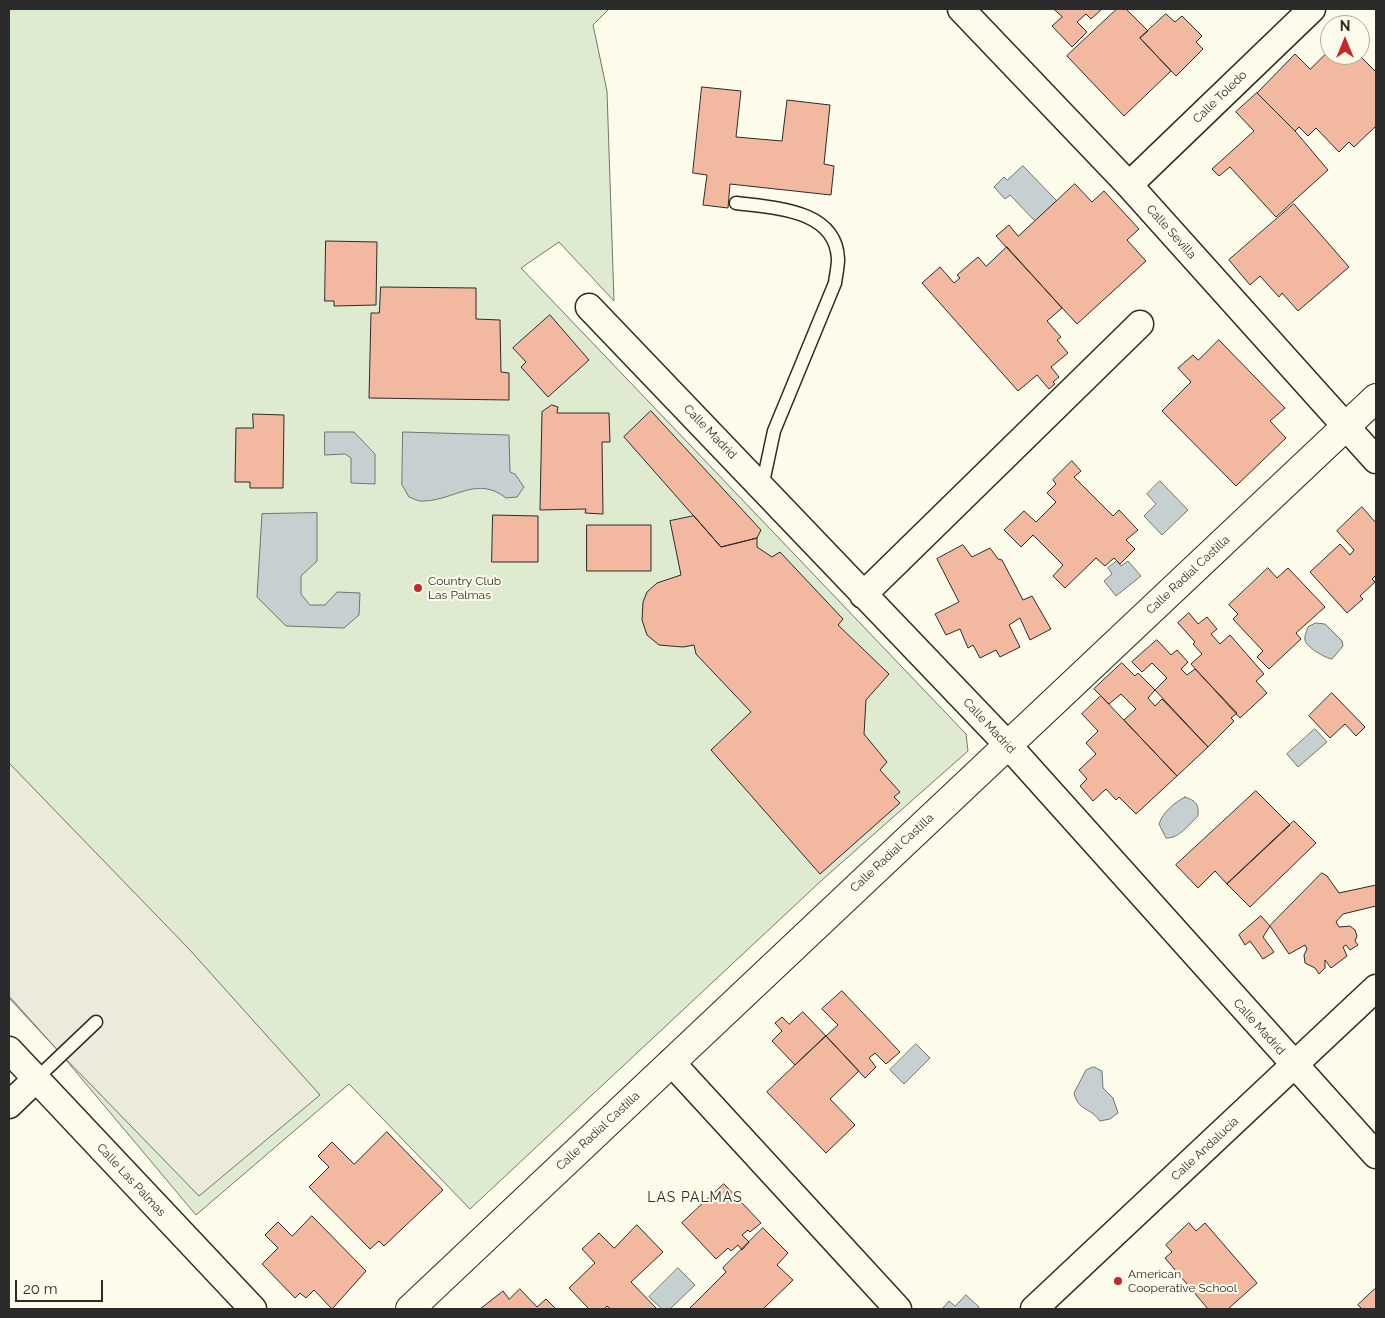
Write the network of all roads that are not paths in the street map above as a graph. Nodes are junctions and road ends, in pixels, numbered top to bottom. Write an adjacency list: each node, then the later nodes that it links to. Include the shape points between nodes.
1 (961, 9): 3 (street, Calle Sevilla)
2 (1312, 9): 3 (street, Calle Toledo)
3 (1129, 185): 8 (street, Calle Sevilla)
4 (736, 203): 10 (lane, via 792,210 817,221 832,234 838,259 835,283 774,431)
5 (589, 308): 10 (street, Calle Madrid)
6 (1140, 324): 11 (street)
7 (1376, 398): 8 (street, Calle Radial Castilla)
8 (1345, 428): 9 (street, Calle Sevilla); 12 (street, Calle Radial Castilla)
9 (1376, 460)
10 (762, 487): 11 (street, Calle Madrid)
11 (864, 594): 12 (street, Calle Madrid)
12 (1007, 744): 16 (street, Calle Radial Castilla); 17 (street, Calle Madrid)
13 (1376, 988): 17 (street, Calle Andalucía)
14 (96, 1022): 18 (lane)
15 (9, 1050): 18 (street, Calle Las Palmas)
16 (672, 1062): 22 (street, Calle Radial Castilla); 23 (street)
17 (1294, 1066): 20 (street, Calle Madrid); 24 (street, Calle Andalucía)
18 (36, 1079): 19 (street); 21 (street, Calle Las Palmas)
19 (9, 1104)
20 (1376, 1156)
21 (253, 1309)
22 (410, 1309)
23 (898, 1309)
24 (1034, 1309)

